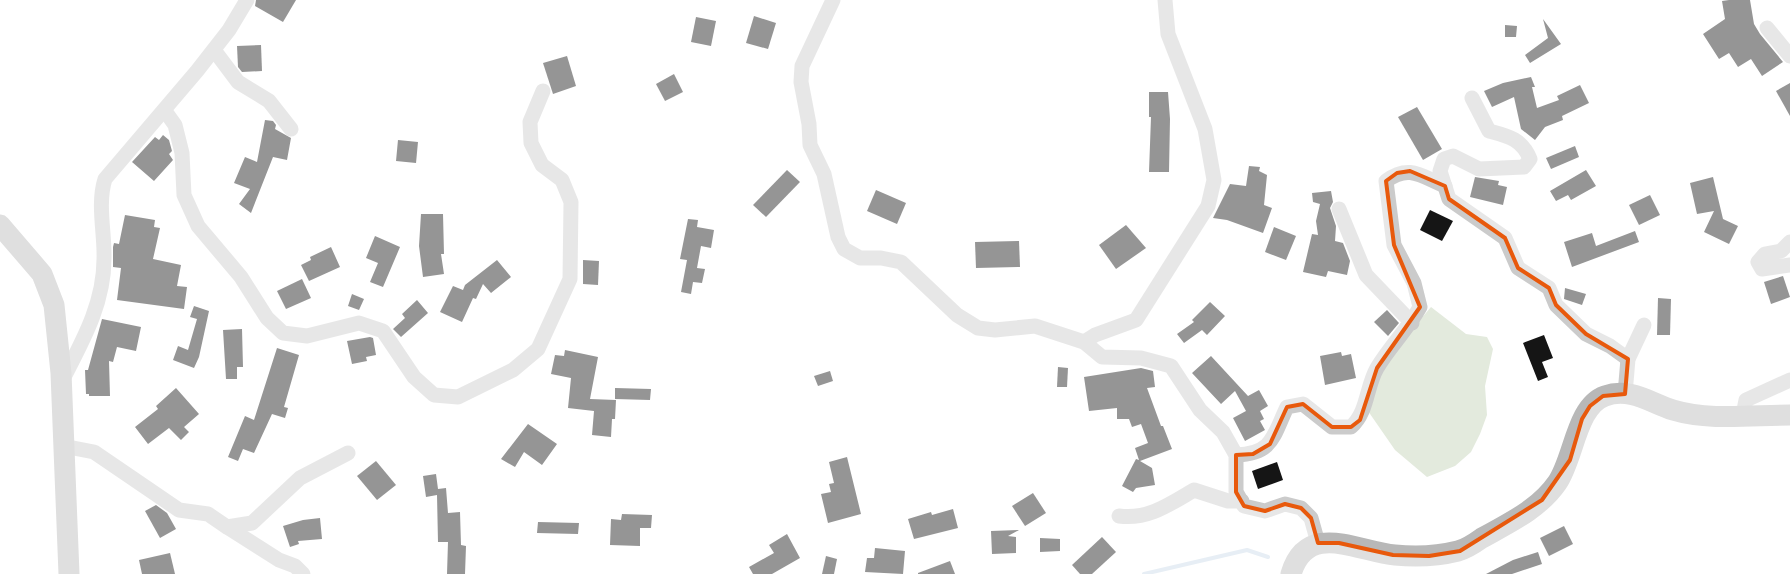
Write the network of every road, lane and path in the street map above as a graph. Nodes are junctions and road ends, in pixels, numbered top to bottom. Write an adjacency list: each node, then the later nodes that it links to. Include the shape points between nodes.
1 (247, 0): 5 (street)
2 (833, 0): 18 (street, via 802,66 801,82 810,145 824,174 838,237 844,249 860,258 901,262 957,315 978,328 995,330 1035,326)
3 (1165, 0): 18 (street, via 1168,34 1205,129 1214,180 1208,206 1136,320)
4 (1767, 28): 6 (street)
5 (214, 50): 9 (street); 10 (street, via 238,82 269,101)
6 (1790, 56)
7 (543, 91): 9 (street, via 530,122 531,143 542,165 562,180 571,202 570,279 538,349 513,370 458,397 434,395 414,376 383,331 359,324 307,336 283,333 267,318 241,276 198,226 184,195 182,153 175,125)
8 (1472, 98): 11 (street, via 1489,131 1515,138 1530,159 1524,167 1479,169 1453,156 1444,159 1440,171)
9 (165, 111): 21 (street, via 105,179 101,194 104,277 94,313)
10 (292, 129)
11 (1445, 186): 16 (street, via 1410,171 1397,173 1386,181 1394,245 1414,283 1420,307); 19 (street, via 1449,199 1505,238 1518,268 1549,288 1556,305 1586,334)
12 (1339, 209): 16 (street, via 1366,275)
13 (0, 225): 21 (main road, via 42,274 54,306)
14 (1790, 242): 15 (street, via 1780,251 1765,254 1758,262 1762,269)
15 (1790, 266)
16 (1412, 323): 27 (street, via 1377,368 1360,420 1351,427 1332,427 1303,404 1287,407 1270,444 1254,454)
17 (1644, 325): 19 (street)
18 (1084, 342): 27 (street, via 1102,357 1141,358 1171,366 1200,410 1222,432)
19 (1628, 359): 22 (street)
20 (1790, 380): 23 (street, via 1746,400)
21 (62, 382): 25 (main road)
22 (1625, 394): 23 (main road, via 1674,410 1702,415); 31 (main road, via 1603,396 1590,406 1582,419 1570,460 1557,483 1542,500 1520,517 1460,551 1429,556 1393,555 1339,542)
23 (1743, 415): 24 (main road)
24 (1790, 415)
25 (63, 446): 30 (street, via 94,452 178,510 208,514); 32 (main road)
26 (348, 453): 30 (street, via 300,478 252,523)
27 (1236, 455): 28 (street, via 1236,492)
28 (1242, 501): 29 (street, via 1228,501 1194,490 1155,512); 31 (street, via 1244,506 1265,511 1285,504 1300,508 1311,518)
29 (1119, 516)
30 (227, 527): 33 (street, via 279,560 295,566)
31 (1318, 543): 34 (main road, via 1305,551)
32 (68, 574)
33 (303, 574)
34 (1291, 574)

